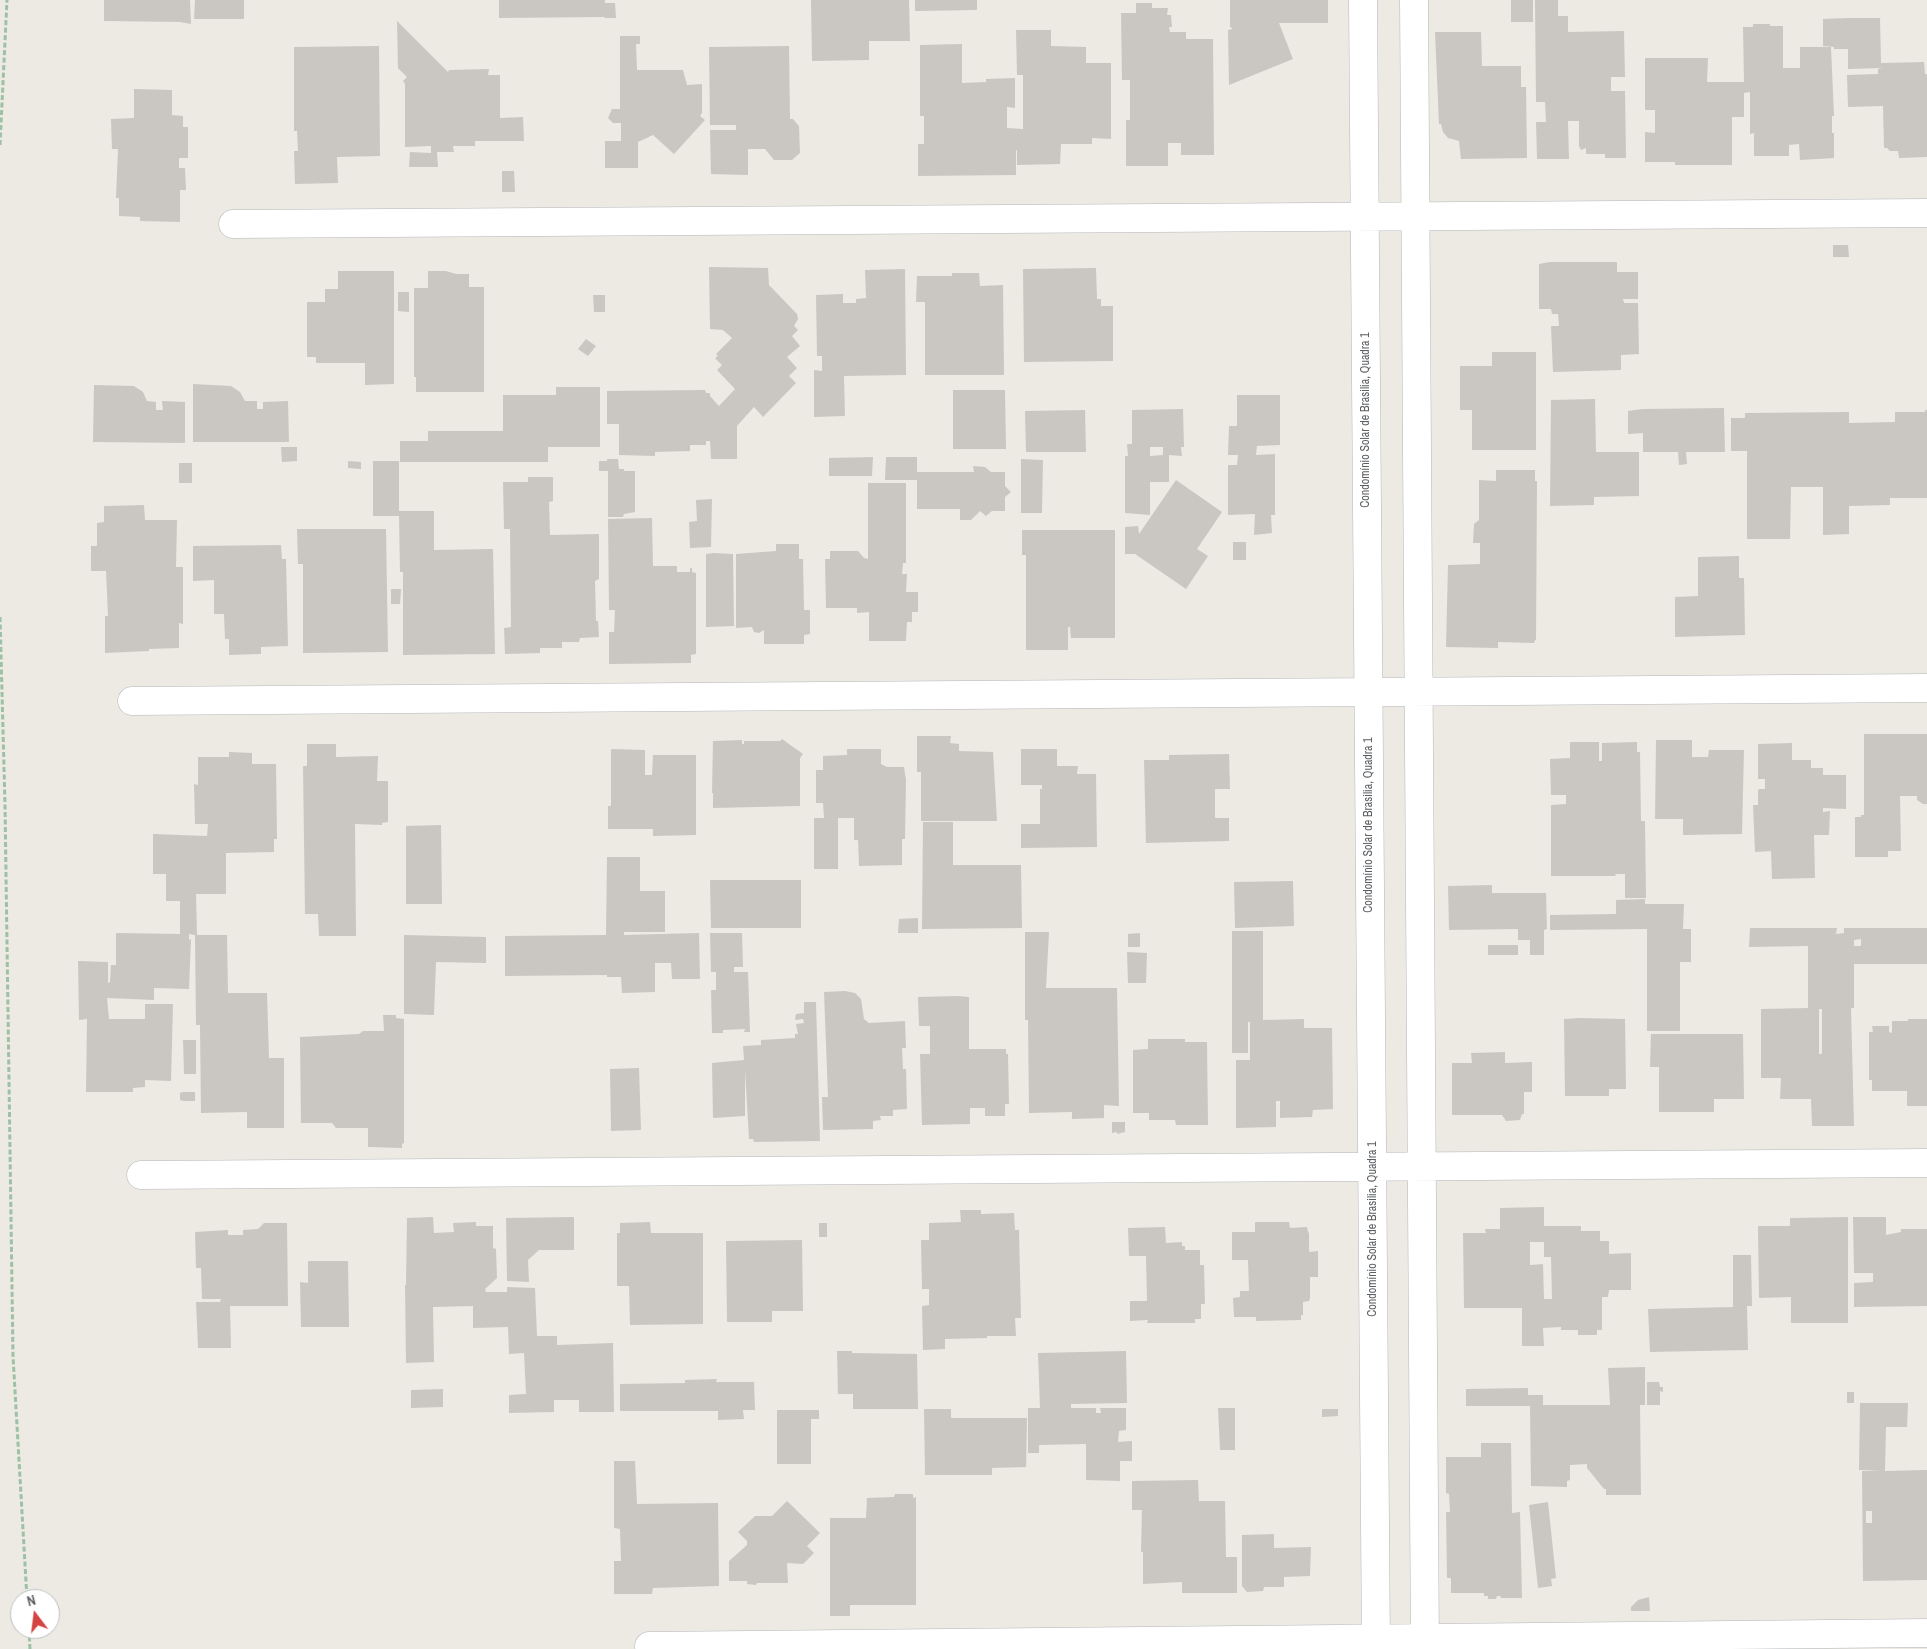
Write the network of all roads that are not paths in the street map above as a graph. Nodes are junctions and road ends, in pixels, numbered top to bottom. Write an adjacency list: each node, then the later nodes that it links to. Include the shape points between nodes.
1 (1363, 0): 4 (street, Condomínio Solar de Brasilia, Quadra 1)
2 (1414, 0): 5 (street)
3 (1927, 213): 5 (street)
4 (1365, 217): 5 (street); 6 (street); 8 (street, Condomínio Solar de Brasilia, Quadra 1)
5 (1415, 217): 9 (street)
6 (233, 224)
7 (1927, 688): 9 (street)
8 (1368, 692): 9 (street); 10 (street); 12 (street, Condomínio Solar de Brasilia, Quadra 1)
9 (1419, 692): 13 (street)
10 (132, 701)
11 (1927, 1163): 13 (street)
12 (1372, 1166): 13 (street); 14 (street); 17 (street, Condomínio Solar de Brasilia, Quadra 1)
13 (1422, 1167): 16 (street)
14 (141, 1175)
15 (1927, 1633): 16 (street)
16 (1425, 1643): 17 (street)
17 (1376, 1644): 18 (street)
18 (649, 1646)

